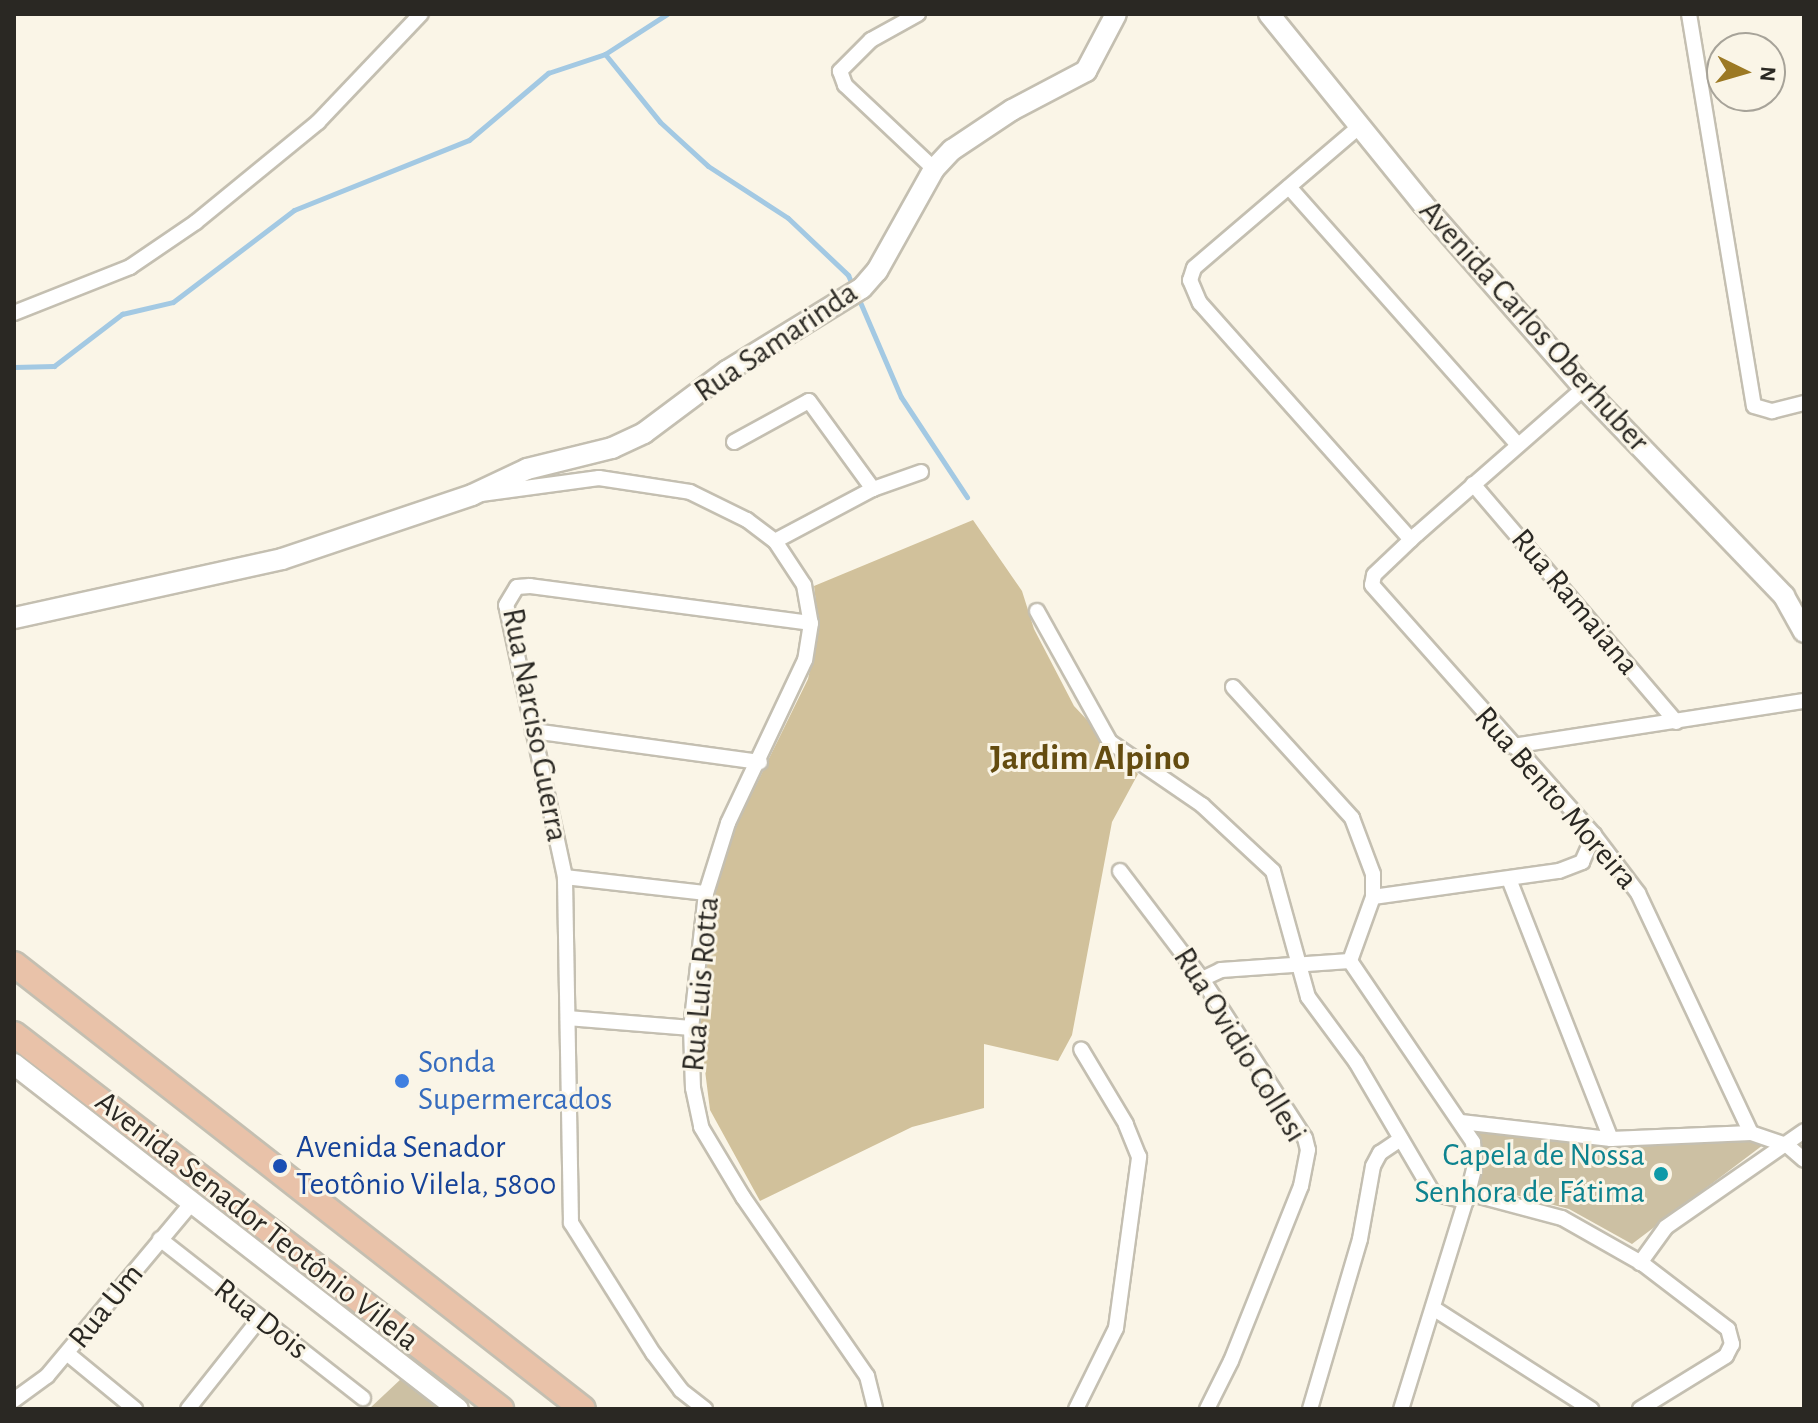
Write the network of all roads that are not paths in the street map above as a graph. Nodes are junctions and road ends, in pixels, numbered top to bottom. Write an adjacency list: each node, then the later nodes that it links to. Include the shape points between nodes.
1 (421, 14): 9 (street, via 318,122 206,215 130,267)
2 (918, 14): 7 (street, via 871,40 840,71 845,85)
3 (1116, 14): 7 (main road, Rua Samarinda, via 1086,71 987,125)
4 (1269, 14): 6 (main road, Avenida Carlos Oberhuber)
5 (1689, 14): 11 (street, via 1754,406 1772,411)
6 (1360, 126): 8 (street); 10 (main road, Avenida Carlos Oberhuber)
7 (934, 169): 17 (main road, Rua Samarinda, via 877,271 833,307 727,371 628,442 527,469)
8 (1289, 187): 13 (street); 18 (street, via 1194,268 1192,295)
9 (14, 313)
10 (1584, 388): 13 (street, Rua Bento Moreira); 23 (main road, Avenida Carlos Oberhuber, via 1784,596)
11 (1804, 403)
12 (734, 442): 16 (street, via 809,401)
13 (1518, 445): 15 (street, Rua Bento Moreira)
14 (921, 472): 16 (street)
15 (1473, 484): 18 (street, Rua Bento Moreira); 26 (street, Rua Ramaiana)
16 (873, 489): 19 (street)
17 (472, 495): 19 (street, via 623,478 690,492); 21 (main road, Rua Samarinda, via 282,559)
18 (1411, 540): 28 (street, Rua Bento Moreira, via 1374,575 1373,587)
19 (775, 541): 22 (street, via 804,585)
20 (1037, 611): 37 (street, via 1110,742 1202,805 1273,871 1284,896)
21 (14, 618)
22 (811, 623): 27 (street, Rua Narciso Guerra, via 517,587 506,609); 29 (street, Rua Luis Rotta, via 799,678)
23 (1804, 632)
24 (1233, 687): 35 (street, via 1352,818 1370,861)
25 (1804, 701): 26 (street)
26 (1676, 722): 28 (street)
27 (533, 731): 29 (street); 32 (street, Rua Narciso Guerra)
28 (1512, 746): 30 (street, Rua Bento Moreira)
29 (760, 762): 34 (street, Rua Luis Rotta, via 724,834)
30 (1594, 835): 33 (street, via 1582,862); 47 (street, Rua Bento Moreira, via 1652,915)
31 (1120, 871): 39 (street, Rua Ovidio Collesi)
32 (565, 877): 34 (street); 40 (street, Rua Narciso Guerra)
33 (1509, 879): 35 (street); 49 (street)
34 (706, 893): 41 (street, Rua Luis Rotta)
35 (1373, 897): 36 (street)
36 (1350, 961): 37 (street); 45 (street)
37 (1297, 962): 39 (street, via 1221,970); 48 (street, via 1308,997 1356,1062)
38 (14, 964): 61 (main road, Avenida Senador Teotônio Vilela)
39 (1202, 979): 69 (street, Rua Ovidio Collesi, via 1308,1150 1301,1186)
40 (568, 1018): 41 (street); 66 (street, Rua Narciso Guerra, via 571,1223 653,1353 681,1390)
41 (691, 1028): 67 (street, Rua Luis Rotta, via 701,1127 867,1376)
42 (14, 1034): 65 (main road, Avenida Senador Teotônio Vilela)
43 (1081, 1049): 68 (street, via 1126,1124 1139,1157 1116,1328)
44 (14, 1064): 53 (main road, Avenida Senador Teotônio Vilela)
45 (1461, 1122): 49 (street); 52 (street, via 1473,1142 1475,1165)
46 (1804, 1131): 50 (street)
47 (1751, 1133): 49 (street); 50 (street)
48 (1401, 1139): 52 (street, via 1433,1193); 70 (street, via 1380,1153 1373,1166 1360,1239)
49 (1611, 1139)
50 (1788, 1146): 51 (street); 55 (street, via 1666,1227)
51 (1804, 1160)
52 (1467, 1197): 55 (street, via 1562,1218); 56 (street)
53 (191, 1204): 54 (street, Rua Um); 64 (main road, Avenida Senador Teotônio Vilela)
54 (160, 1239): 57 (street, Rua Dois); 58 (street, Rua Um)
55 (1640, 1263): 73 (street, via 1712,1314 1728,1329 1732,1344 1726,1356)
56 (1433, 1308): 71 (street); 72 (street)
57 (260, 1318): 59 (street, Rua Dois); 63 (street)
58 (68, 1354): 60 (street, Rua Um); 62 (street)
59 (363, 1398)
60 (14, 1400)
61 (581, 1408)
62 (135, 1409)
63 (188, 1409)
64 (458, 1409)
65 (501, 1409)
66 (705, 1409)
67 (875, 1409)
68 (1076, 1409)
69 (1207, 1409)
70 (1310, 1409)
71 (1401, 1409)
72 (1591, 1409)
73 (1640, 1409)

